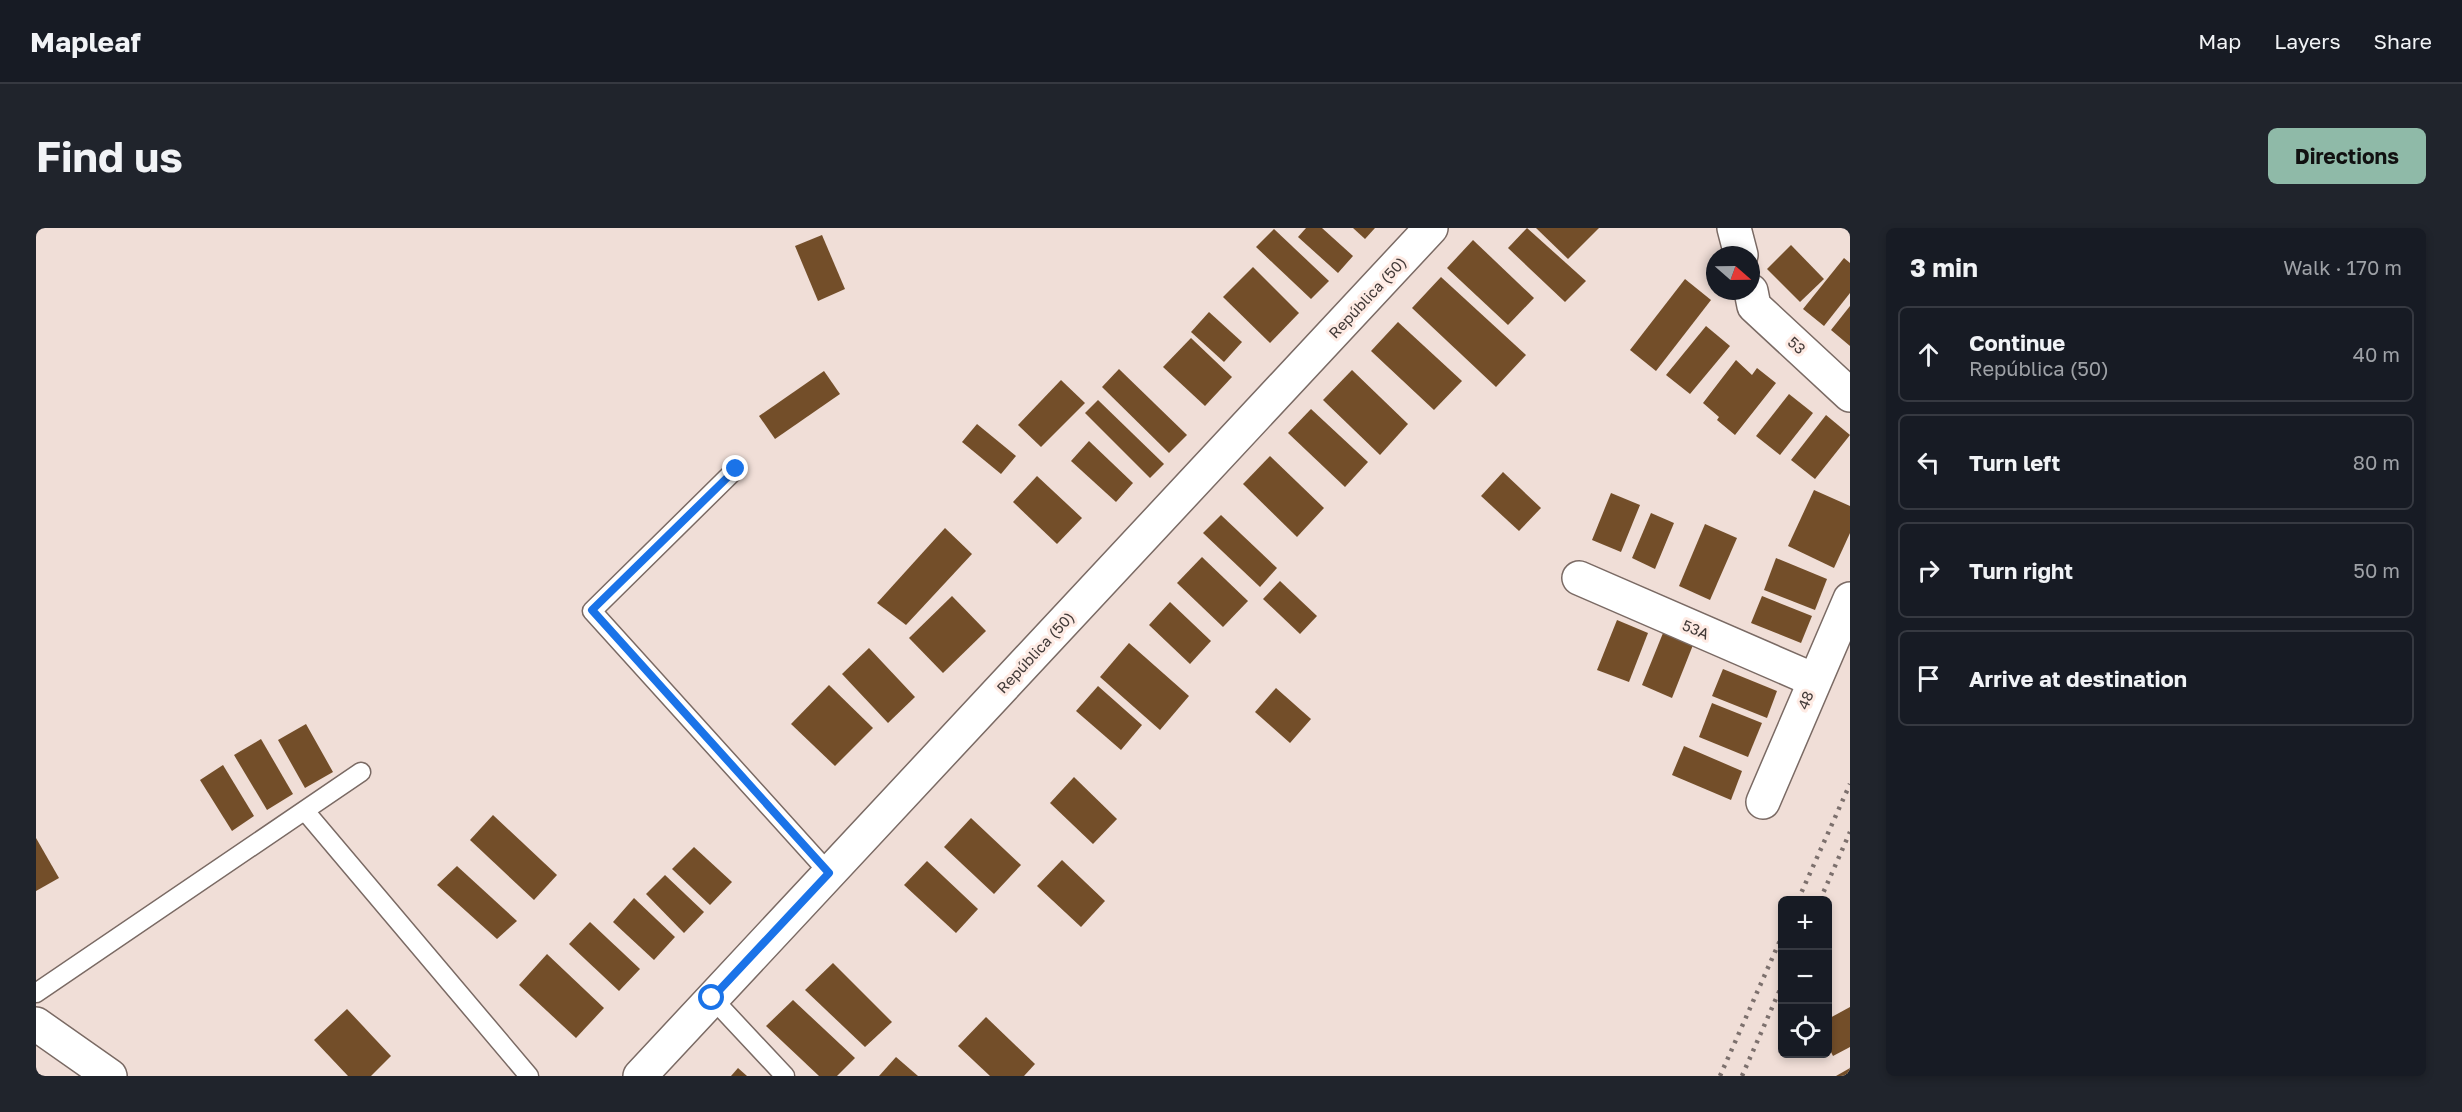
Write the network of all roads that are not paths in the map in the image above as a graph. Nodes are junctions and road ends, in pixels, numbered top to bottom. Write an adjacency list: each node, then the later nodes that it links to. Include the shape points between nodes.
1 (1431, 228): 13 (main road, República (50))
2 (1734, 228): 3 (main road)
3 (1739, 246)
4 (1753, 300): 5 (main road, 53, via 1755,306)
5 (1850, 395)
6 (736, 469): 13 (lane, via 592,610)
7 (1579, 578): 9 (main road, 53A)
8 (1850, 599): 9 (main road, 48)
9 (1814, 680): 11 (main road, 48)
10 (360, 772): 12 (lane)
11 (1763, 802)
12 (305, 811): 14 (lane); 18 (lane)
13 (829, 873): 15 (main road, República (50))
14 (36, 993)
15 (712, 998): 19 (main road, República (50)); 20 (lane)
16 (36, 1024): 17 (main road)
17 (110, 1076)
18 (529, 1076)
19 (640, 1076)
20 (784, 1076)

